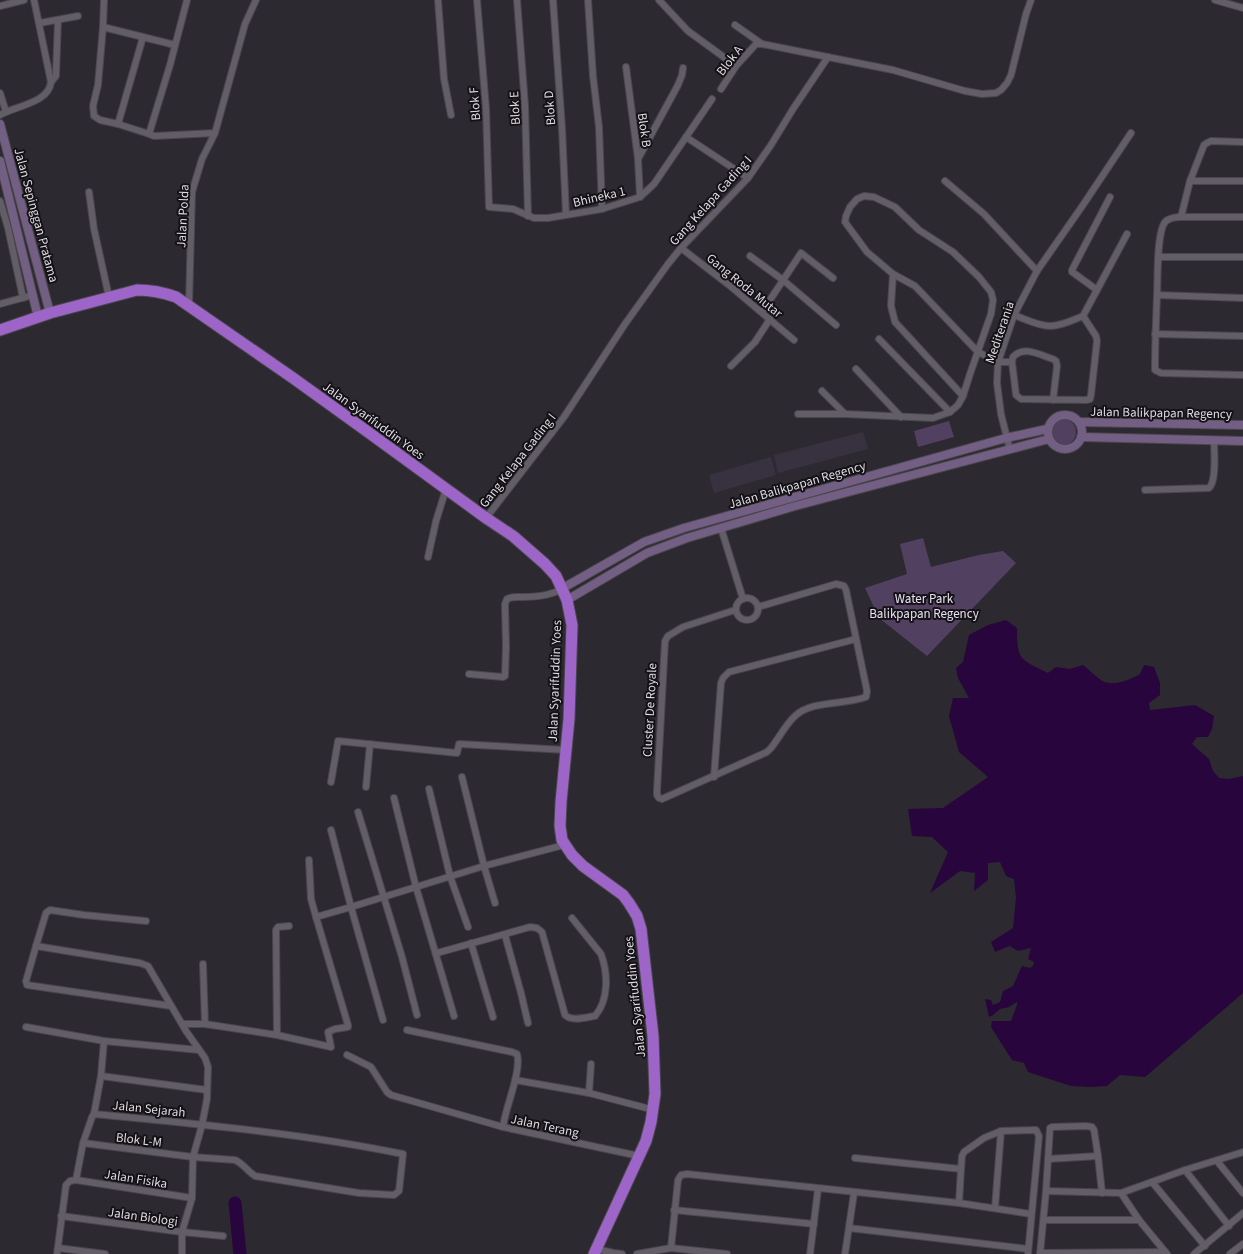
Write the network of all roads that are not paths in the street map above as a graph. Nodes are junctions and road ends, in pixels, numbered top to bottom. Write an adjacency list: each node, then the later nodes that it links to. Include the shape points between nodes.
1 (24, 0): 14 (street)
2 (34, 0): 18 (street)
3 (104, 0): 20 (street)
4 (187, 0): 23 (street)
5 (256, 0): 36 (street, Jalan Polda, via 245,24)
6 (438, 0): 33 (street, via 444,79)
7 (477, 0): 52 (street, Blok F, via 486,108)
8 (517, 0): 55 (street, Blok E, via 525,105)
9 (553, 0): 54 (street, Blok D)
10 (588, 0): 53 (street, via 599,128)
11 (659, 0): 25 (street, via 688,31)
12 (1031, 0): 24 (street, via 1007,83 996,93 965,91 893,70)
13 (1215, 0): 15 (street)
14 (0, 6)
15 (1243, 8)
16 (78, 16): 17 (street)
17 (58, 20): 18 (street); 28 (street, via 56,76)
18 (40, 23): 28 (street)
19 (735, 25): 22 (street)
20 (103, 27): 21 (street); 35 (street, via 93,112 96,118)
21 (143, 37): 23 (street); 35 (street)
22 (759, 44): 24 (street); 25 (street, Blok A)
23 (175, 45): 38 (street)
24 (828, 57): 44 (street, Gang Kelapa Gading I)
25 (736, 66): 29 (street, Blok A)
26 (626, 67): 41 (street, Blok B)
27 (684, 68): 41 (street, via 678,85)
28 (51, 82): 32 (street, via 46,94)
29 (721, 90)
30 (0, 93): 32 (street)
31 (712, 99): 39 (street, Bhineka 1)
32 (3, 114)
33 (451, 114)
34 (0, 124): 42 (street, Jalan Sepinggan Pratama)
35 (118, 124): 38 (street)
36 (215, 133): 38 (street, via 161,137); 78 (street, Jalan Polda, via 202,159 192,192)
37 (1131, 133): 67 (street, Mediterania)
38 (149, 134)
39 (686, 137): 44 (street); 49 (street, Bhineka 1, via 654,184)
40 (1243, 142): 46 (street, via 1211,141 1204,145)
41 (638, 159): 49 (street, Blok B)
42 (11, 163): 43 (street); 61 (street, Jalan Sepinggan Pratama)
43 (0, 165): 63 (street, Jalan Sepinggan Pratama)
44 (748, 178): 62 (street, Gang Kelapa Gading I)
45 (944, 181): 67 (street, via 984,214)
46 (1190, 181): 47 (street); 56 (street)
47 (1243, 181)
48 (89, 192): 74 (street, via 94,229)
49 (640, 197): 53 (street, Bhineka 1)
50 (1110, 197): 71 (street, via 1072,270)
51 (0, 202): 58 (street)
52 (489, 207): 55 (street, Bhineka 1, via 513,210)
53 (602, 209): 54 (street, Bhineka 1)
54 (566, 215): 55 (street, Bhineka 1, via 548,218)
55 (528, 216)
56 (1181, 217): 57 (street); 65 (street, via 1166,221 1163,226)
57 (1243, 217)
58 (8, 228): 59 (street); 75 (street)
59 (0, 230)
60 (1127, 234): 71 (street)
61 (32, 247): 63 (street); 80 (street, Jalan Sepinggan Pratama)
62 (681, 248): 79 (street, Gang Roda Mutar); 117 (street, Gang Kelapa Gading I, via 629,318 564,417)
63 (22, 249): 72 (street, Jalan Sepinggan Pratama)
64 (750, 256): 70 (street)
65 (1158, 257): 66 (street); 73 (street)
66 (1243, 257)
67 (1037, 271): 81 (street, Mediterania)
68 (893, 274): 91 (street, via 915,286); 91 (street, via 868,252 845,222 850,207 864,196 895,207 919,230 962,259 991,292 991,314); 98 (street, via 891,306 895,322)
69 (833, 278): 70 (street, via 801,253)
70 (783, 280): 79 (street); 85 (street)
71 (1097, 290): 82 (street)
72 (33, 295): 75 (street); 83 (street, Jalan Sepinggan Pratama)
73 (1157, 295): 76 (street); 87 (street)
74 (109, 297): 78 (highway, Jalan Syarifuddin Yoes, via 137,290 149,290 163,292); 80 (highway, Jalan Syarifuddin Yoes)
75 (23, 298): 77 (street)
76 (1243, 298)
77 (0, 304)
78 (189, 305): 113 (highway, Jalan Syarifuddin Yoes)
79 (762, 312): 84 (street, Gang Roda Mutar)
80 (50, 313): 83 (highway, Jalan Syarifuddin Yoes)
81 (1014, 315): 82 (street, via 1050,326); 92 (street, Mediterania)
82 (1084, 316): 99 (street, via 1096,336 1092,395 1086,400)
83 (38, 317): 86 (highway, Jalan Syarifuddin Yoes)
84 (770, 320): 90 (street, Gang Roda Mutar); 94 (street, via 755,342)
85 (836, 325)
86 (0, 330)
87 (1155, 334): 88 (street); 96 (street, via 1155,370 1161,373)
88 (1243, 336)
89 (879, 339): 100 (street)
90 (794, 340)
91 (978, 352): 92 (street); 98 (street)
92 (998, 362): 93 (street); 108 (street, Mediterania, via 997,383)
93 (1012, 362): 99 (street, via 1018,397); 99 (street, via 1016,354 1026,350 1056,361)
94 (730, 366)
95 (856, 369): 103 (street)
96 (1243, 375)
97 (822, 390): 102 (street)
98 (963, 396): 100 (street)
99 (1053, 400)
100 (950, 412): 103 (street, via 933,418)
101 (798, 414): 102 (street)
102 (845, 414): 103 (street)
103 (901, 417)
104 (1079, 422): 105 (street, Jalan Balikpapan Regency); 106 (street, Jalan Balikpapan Regency, via 1072,416 1058,416 1051,421); 107 (street, Jalan Balikpapan Regency)
105 (1243, 425)
106 (1047, 429): 108 (street, Jalan Balikpapan Regency); 109 (street)
107 (1082, 437): 109 (street, via 1076,445 1066,450 1056,447); 110 (street, Jalan Balikpapan Regency)
108 (1006, 438): 112 (street, Mediterania); 115 (street, Jalan Balikpapan Regency)
109 (1049, 440): 112 (street, Jalan Balikpapan Regency)
110 (1214, 440): 111 (street, Jalan Balikpapan Regency); 114 (street, via 1214,476 1209,488)
111 (1243, 441)
112 (1010, 450): 115 (street, Jalan Balikpapan Regency)
113 (446, 488): 117 (highway, Jalan Syarifuddin Yoes); 122 (street)
114 (1145, 490)
115 (794, 502): 116 (street, Jalan Balikpapan Regency); 118 (street, Jalan Balikpapan Regency)
116 (735, 514): 118 (street); 119 (street, Jalan Balikpapan Regency)
117 (486, 518): 123 (highway, Jalan Syarifuddin Yoes, via 513,536 545,564)
118 (737, 524): 120 (street, Jalan Balikpapan Regency)
119 (688, 527): 121 (street); 123 (street, Jalan Balikpapan Regency, via 644,542)
120 (721, 528): 121 (street, Jalan Balikpapan Regency); 124 (street)
121 (691, 537): 125 (street, Jalan Balikpapan Regency, via 648,553)
122 (428, 557)
123 (563, 588): 125 (highway, Jalan Syarifuddin Yoes); 129 (street, via 552,594 507,599 505,676)
124 (743, 599): 126 (street, via 752,600); 127 (street, via 737,603)
125 (567, 600): 131 (highway, Jalan Syarifuddin Yoes, via 572,625)
126 (758, 607): 127 (street, via 754,618 748,620 742,620); 128 (street, Cluster De Royale, via 840,584 846,590)
127 (735, 610): 133 (street, Cluster De Royale, via 683,627 668,636 665,641 657,795 662,799)
128 (856, 639): 133 (street, Cluster De Royale, via 867,691 866,697 801,711 794,716 766,752); 133 (street, via 725,674 721,683)
129 (469, 674)
130 (370, 744): 131 (street, via 457,753 459,744); 134 (street, via 338,740); 135 (street)
131 (566, 750): 140 (highway, Jalan Syarifuddin Yoes, via 560,808)
132 (462, 776): 142 (street)
133 (714, 777)
134 (331, 782)
135 (366, 787)
136 (429, 789): 143 (street)
137 (394, 798): 144 (street)
138 (358, 812): 145 (street)
139 (331, 830): 147 (street)
140 (564, 845): 142 (street); 177 (highway, Jalan Syarifuddin Yoes, via 583,866 622,895 637,916 641,929 653,1036)
141 (309, 860): 148 (street, via 311,899)
142 (484, 866): 143 (street); 146 (street)
143 (450, 876): 144 (street); 152 (street)
144 (416, 886): 145 (street); 156 (street)
145 (383, 897): 147 (street); 159 (street)
146 (495, 903)
147 (351, 907): 148 (street); 162 (street)
148 (316, 917): 168 (street, via 348,1026 328,1032 331,1047)
149 (572, 918): 153 (street, via 603,960 605,999 595,1016 572,1018 565,1015 542,932 530,927)
150 (146, 921): 155 (street, via 50,910 46,913)
151 (289, 926): 168 (street, via 278,927 276,930)
152 (468, 927)
153 (505, 934): 154 (street); 163 (street)
154 (471, 943): 156 (street); 161 (street)
155 (36, 946): 158 (street, via 146,965); 158 (street, via 26,981 28,985)
156 (437, 953): 160 (street)
157 (203, 964): 165 (street)
158 (171, 1006): 164 (street)
159 (417, 1015)
160 (454, 1016)
161 (493, 1017)
162 (383, 1020)
163 (528, 1023)
164 (182, 1024): 165 (street); 170 (street)
165 (205, 1024): 168 (street)
166 (26, 1027): 169 (street)
167 (407, 1030): 174 (street, Jalan Terang, via 517,1054)
168 (277, 1035)
169 (104, 1041): 170 (street); 173 (street)
170 (199, 1050): 175 (street, via 208,1067)
171 (347, 1054): 180 (street, via 371,1067 386,1091 392,1095)
172 (591, 1064): 176 (street)
173 (101, 1076): 175 (street); 178 (street)
174 (515, 1080): 176 (street); 180 (street, Jalan Terang)
175 (207, 1090): 179 (street)
176 (589, 1093): 177 (street)
177 (654, 1110): 184 (highway, Jalan Syarifuddin Yoes, via 646,1141)
178 (94, 1114): 179 (street, Jalan Sejarah); 182 (street)
179 (202, 1125): 186 (street); 192 (street, Jalan Sejarah, via 302,1137 403,1154 399,1191 394,1195 359,1193)
180 (502, 1127): 184 (street, Jalan Terang)
181 (1001, 1131): 190 (street, via 984,1138 964,1152); 203 (street); 206 (street, via 1036,1130 1039,1136)
182 (83, 1143): 186 (street, Blok L-M); 193 (street)
183 (1243, 1152): 189 (street)
184 (639, 1156): 219 (highway, Jalan Syarifuddin Yoes)
185 (1098, 1156): 188 (street); 188 (street, via 1092,1127 1052,1127 1049,1131); 198 (street)
186 (193, 1157): 192 (street, Blok L-M, via 235,1160 242,1163 249,1173); 201 (street)
187 (855, 1158): 190 (street)
188 (1048, 1159): 196 (street)
189 (1217, 1161): 191 (street); 200 (street)
190 (961, 1169): 202 (street)
191 (1185, 1170): 194 (street); 211 (street)
192 (255, 1176)
193 (76, 1180): 201 (street, Jalan Fisika); 207 (street, via 66,1185)
194 (1152, 1182): 199 (street); 216 (street)
195 (818, 1189): 197 (street); 204 (street, via 686,1174 681,1175 678,1180); 210 (street)
196 (1046, 1191): 198 (street); 208 (street)
197 (854, 1193): 202 (street); 212 (street)
198 (1102, 1193): 199 (street)
199 (1121, 1193): 209 (street)
200 (1243, 1193)
201 (192, 1198): 213 (street)
202 (959, 1203): 203 (street)
203 (995, 1208): 206 (street)
204 (674, 1210): 210 (street); 217 (street)
205 (1243, 1213): 211 (street)
206 (1031, 1214): 220 (street)
207 (61, 1216): 213 (street, Jalan Biologi); 218 (street)
208 (1044, 1220): 209 (street); 229 (street)
209 (1139, 1220): 221 (street)
210 (814, 1224): 227 (street)
211 (1229, 1226): 216 (street)
212 (849, 1228): 220 (street); 228 (street)
213 (182, 1232): 214 (street, Jalan Biologi); 223 (street)
214 (223, 1236)
215 (1243, 1244): 231 (street)
216 (1205, 1246): 230 (street)
217 (671, 1248): 225 (street); 226 (street)
218 (58, 1251): 222 (street)
219 (595, 1251): 224 (street)
220 (1028, 1252)
221 (1166, 1253): 229 (street)
222 (105, 1254)
223 (182, 1254)
224 (622, 1254)
225 (637, 1254)
226 (727, 1254)
227 (810, 1254)
228 (845, 1254)
229 (1040, 1254)
230 (1194, 1254)
231 (1230, 1254)

